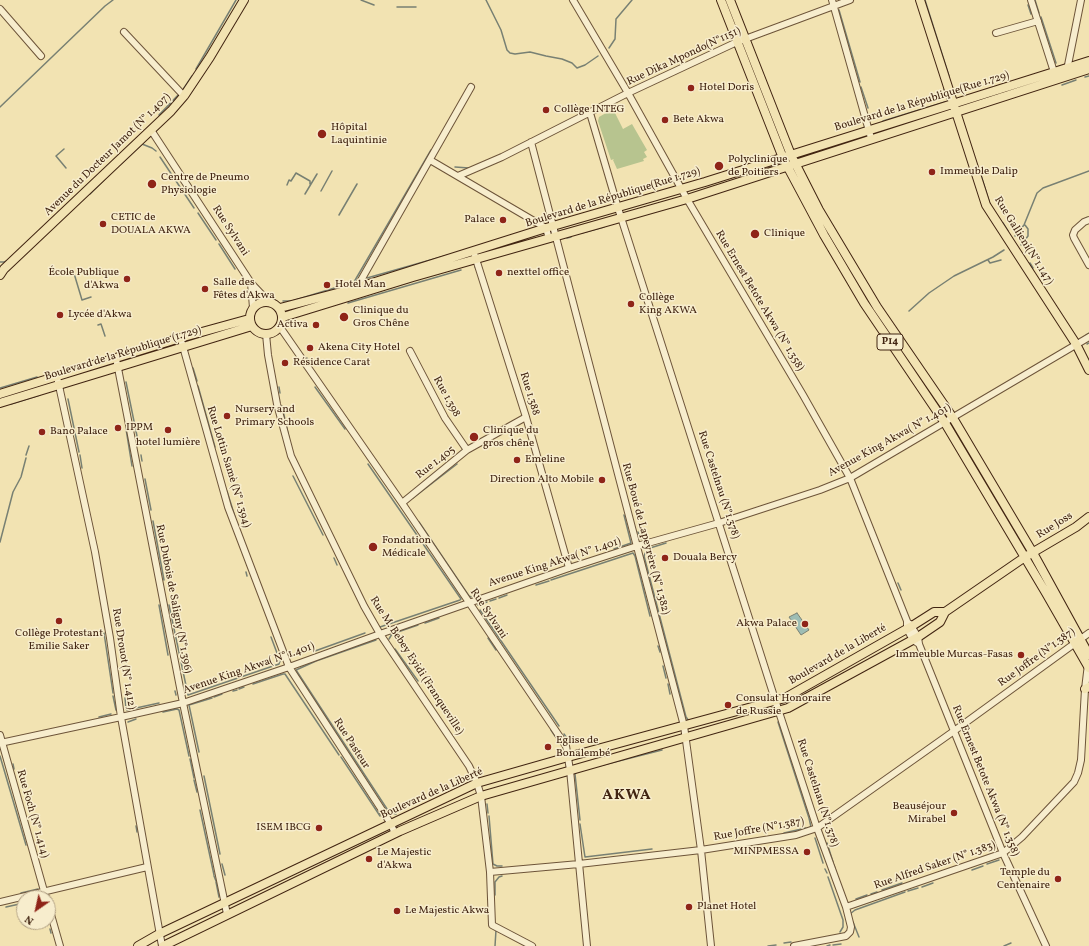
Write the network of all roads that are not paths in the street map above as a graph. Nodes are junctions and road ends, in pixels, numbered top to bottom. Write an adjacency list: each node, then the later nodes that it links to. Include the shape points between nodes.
1 (244, 0): 23 (main road, Avenue du Docteur Jamot (N° 1.407))
2 (573, 0): 22 (street, Rue Ernest Betote Akwa (N° 1.358))
3 (721, 0): 15 (main road, P14)
4 (730, 0): 14 (main road, P14)
5 (850, 0): 9 (street, Rue Dika Mpondo(N°1151))
6 (920, 0): 24 (main road, Rue Gallieni(N°1.147))
7 (1031, 0): 11 (street)
8 (1081, 0): 19 (street)
9 (833, 3): 14 (street, Rue Dika Mpondo(N°1151)); 27 (street)
10 (0, 9): 16 (street)
11 (1038, 21): 13 (street); 20 (street)
12 (124, 32): 23 (street)
13 (996, 33)
14 (746, 39): 15 (street, Rue Dika Mpondo(N°1151)); 29 (main road, P14)
15 (737, 42): 22 (street, Rue Dika Mpondo(N°1151)); 29 (main road, P14)
16 (41, 56)
17 (1089, 61): 19 (main road, Boulevard de la République(Rue 1.729))
18 (1089, 69): 19 (main road, Boulevard de la République(Rue 1.729))
19 (1067, 72): 20 (main road, Boulevard de la République(Rue 1.729))
20 (1055, 76): 24 (main road, Boulevard de la République(Rue 1.729))
21 (471, 87): 30 (street)
22 (628, 93): 25 (street, Rue Dika Mpondo(N°1151)); 33 (street, Rue Ernest Betote Akwa (N° 1.358))
23 (184, 96): 26 (main road, Avenue du Docteur Jamot (N° 1.407))
24 (954, 108): 27 (main road, Boulevard de la République(Rue 1.729)); 54 (main road, Rue Gallieni(N°1.147), via 986,205)
25 (590, 114): 28 (street, Rue Dika Mpondo(N°1151)); 35 (street, Rue Castelnau (N°1.378))
26 (151, 130): 42 (main road, Avenue du Docteur Jamot (N° 1.407)); 43 (street, Rue Sylvani)
27 (870, 134): 29 (main road, Boulevard de la République(Rue 1.729)); 31 (main road, Boulevard de la République(Rue 1.729))
28 (531, 142): 32 (street, Rue Dika Mpondo(N°1151)); 38 (street)
29 (787, 156): 31 (main road, P14); 33 (main road, Boulevard de la République(Rue 1.729))
30 (430, 160): 32 (street); 44 (street)
31 (791, 165): 34 (main road, Boulevard de la République(Rue 1.729)); 65 (main road, P14, via 877,307); 66 (main road, P14, via 824,235 864,303)
32 (458, 176): 38 (street)
33 (681, 189): 34 (street, Rue Ernest Betote Akwa (N° 1.358)); 35 (main road, Boulevard de la République(Rue 1.729))
34 (687, 199): 36 (main road, Boulevard de la République(Rue 1.729)); 68 (street, Rue Ernest Betote Akwa (N° 1.358))
35 (618, 208): 36 (street, Rue Castelnau (N°1.378)); 38 (main road, Boulevard de la République(Rue 1.729))
36 (621, 217): 39 (main road, Boulevard de la République(Rue 1.729)); 71 (street, Rue Castelnau (N°1.378))
37 (1089, 220): 41 (street, via 1073,234)
38 (549, 228): 39 (street, Rue Boué de Lapeyrère (N° 1.382)); 40 (main road, Boulevard de la République(Rue 1.729))
39 (552, 238): 40 (main road, Boulevard de la République(Rue 1.729)); 72 (street, Rue Boué de Lapeyrère (N° 1.382))
40 (475, 255): 44 (main road, Boulevard de la République(Rue 1.729), via 413,277); 64 (street, Rue 1.388)
41 (1089, 265)
42 (1, 270)
43 (251, 283): 45 (street); 46 (street, Rue Sylvani)
44 (357, 292): 47 (main road, Boulevard de la République(Rue 1.729)); 48 (main road, Boulevard de la République(Rue 1.729))
45 (268, 301): 46 (main road); 47 (main road)
46 (253, 308): 49 (main road)
47 (280, 308): 48 (main road)
48 (283, 317): 50 (main road)
49 (251, 323): 51 (main road, via 258,332); 53 (main road, Boulevard de la République (1.729)); 55 (main road, Boulevard de la République (1.729))
50 (280, 327): 51 (main road); 69 (street, Rue Sylvani)
51 (266, 334): 80 (street, Rue M. Bebey Eyidi (Franqueville), via 277,404 291,456)
52 (1089, 337): 54 (street, Avenue King Akwa( N° 1.401))
53 (180, 338): 55 (street, Rue Lottin Samè (N° 1.394)); 57 (main road, Boulevard de la République (1.729))
54 (1076, 344): 59 (main road, Rue Gallieni(N°1.147)); 65 (street, Avenue King Akwa( N° 1.401))
55 (183, 348): 58 (main road, Boulevard de la République (1.729)); 85 (street, Rue Lottin Samè (N° 1.394), via 228,507)
56 (410, 351): 67 (street, Rue 1.398, via 447,420)
57 (116, 358): 58 (street, Rue Dubois de Saligny (N°1.396)); 60 (main road, Boulevard de la République (1.729))
58 (118, 367): 61 (main road, Boulevard de la République (1.729)); 88 (street, Rue Dubois de Saligny (N°1.396))
59 (1089, 370)
60 (57, 376): 61 (street, Rue Drouot (N° 1.412)); 62 (main road, Boulevard de la République (1.729))
61 (59, 385): 63 (main road, Boulevard de la République (1.729)); 90 (street, Rue Drouot (N° 1.412), via 95,552)
62 (0, 394)
63 (0, 403)
64 (526, 417): 67 (street, Rue 1.405); 75 (street, Rue 1.388)
65 (953, 418): 66 (street, Avenue King Akwa( N° 1.401)); 73 (main road, P14)
66 (945, 422): 68 (street, Avenue King Akwa( N° 1.401)); 74 (main road, P14)
67 (467, 450): 69 (street, Rue 1.405)
68 (850, 478): 71 (street, Avenue King Akwa( N° 1.401)); 78 (street, Rue Ernest Betote Akwa (N° 1.358))
69 (402, 502): 76 (street, Rue Sylvani)
70 (1089, 517): 73 (main road, Rue Joss)
71 (719, 523): 72 (street, Avenue King Akwa( N° 1.401)); 87 (street, Rue Castelnau (N°1.378))
72 (637, 546): 75 (street, Avenue King Akwa( N° 1.401)); 91 (street, Rue Boué de Lapeyrère (N° 1.382))
73 (1033, 553): 74 (main road, Boulevard de la Liberté); 82 (main road, P14)
74 (1025, 557): 77 (main road, Boulevard de la Liberté); 82 (main road, P14)
75 (569, 568): 76 (street, Avenue King Akwa( N° 1.401))
76 (468, 603): 80 (street, Avenue King Akwa( N° 1.401)); 96 (street, Rue Sylvani, via 566,746)
77 (945, 612): 78 (main road, Boulevard de la Liberté, via 934,612); 81 (main road, Boulevard de la Liberté, via 940,622)
78 (909, 625): 81 (street, Rue Ernest Betote Akwa (N° 1.358)); 87 (main road, Boulevard de la Liberté)
79 (1089, 633): 82 (street, Rue Joffre (N°1.387))
80 (380, 634): 85 (street, Avenue King Akwa( N° 1.401)); 98 (street, Rue M. Bebey Eyidi (Franqueville), via 469,766)
81 (916, 640): 89 (main road, Boulevard de la Liberté); 92 (street, Rue Ernest Betote Akwa (N° 1.358))
82 (1077, 641): 83 (main road, P14); 84 (main road, P14); 92 (street, Rue Joffre (N°1.387))
83 (1089, 655)
84 (1088, 666): 86 (street, Rue Alfred Saker (N° 1.383))
85 (289, 667): 88 (street, Avenue King Akwa( N° 1.401)); 100 (street, Rue Pasteur)
86 (1087, 688): 104 (street, Rue Alfred Saker (N° 1.383), via 1080,760 1074,782 1022,837)
87 (776, 701): 89 (street, Rue Castelnau (N°1.378)); 91 (main road, Boulevard de la Liberté)
88 (183, 702): 90 (street, Avenue King Akwa( N° 1.401)); 112 (street, Rue Dubois de Saligny (N°1.396))
89 (780, 712): 94 (main road, Boulevard de la Liberté); 101 (street, Rue Castelnau (N°1.378))
90 (121, 717): 95 (street, Avenue King Akwa( N° 1.401)); 106 (street, Rue Drouot (N° 1.412))
91 (684, 726): 94 (street, Rue Boué de Lapeyrère (N° 1.382)); 96 (main road, Boulevard de la Liberté)
92 (954, 731): 101 (street, Rue Joffre (N°1.387)); 104 (street, Rue Ernest Betote Akwa (N° 1.358))
93 (0, 734): 95 (street, Rue Foch (N° 1.414))
94 (686, 738): 97 (main road, Boulevard de la Liberté); 103 (street, Rue Boué de Lapeyrère (N° 1.382))
95 (1, 743): 108 (street, Rue Foch (N° 1.414))
96 (568, 756): 97 (street, Rue Sylvani); 98 (main road, Boulevard de la Liberté)
97 (570, 770): 99 (main road, Boulevard de la Liberté); 105 (street, Rue Sylvani)
98 (477, 783): 99 (street, Rue M. Bebey Eyidi (Franqueville)); 100 (main road, Boulevard de la Liberté)
99 (481, 796): 102 (main road, Boulevard de la Liberté); 107 (street, Rue M. Bebey Eyidi (Franqueville))
100 (391, 824): 102 (street, Rue Pasteur); 112 (main road, Boulevard de la Liberté)
101 (817, 828): 103 (street, Rue Joffre (N°1.387), via 796,835); 113 (street, Rue Castelnau (N°1.378))
102 (395, 834): 114 (main road, Boulevard de la Liberté)
103 (701, 850): 105 (street, Rue Joffre (N°1.387)); 122 (street, Rue Boué de Lapeyrère (N° 1.382))
104 (1003, 853): 113 (street, Rue Alfred Saker (N° 1.383)); 124 (street, Rue Ernest Betote Akwa (N° 1.358))
105 (579, 864): 107 (street, Rue Joffre (N°1.387)); 121 (street, Rue Sylvani)
106 (147, 867): 109 (street); 116 (street, Rue Drouot (N° 1.412))
107 (490, 872): 120 (street, Rue M. Bebey Eyidi (Franqueville), via 492,925)
108 (44, 890)
109 (56, 892)
110 (16, 900): 111 (street)
111 (0, 902)
112 (225, 903): 114 (street, Rue Dubois de Saligny (N°1.396)); 116 (main road, Boulevard de la Liberté)
113 (846, 907): 123 (street, Rue Castelnau (N°1.378), via 851,927 846,936)
114 (227, 914): 119 (main road, Boulevard de la Liberté)
115 (55, 930): 117 (street)
116 (160, 934): 118 (main road, Boulevard de la Liberté); 119 (street, Rue Drouot (N° 1.412))
117 (60, 946)
118 (138, 946)
119 (162, 946)
120 (532, 946)
121 (587, 946)
122 (711, 946)
123 (794, 946)
124 (1046, 946)

